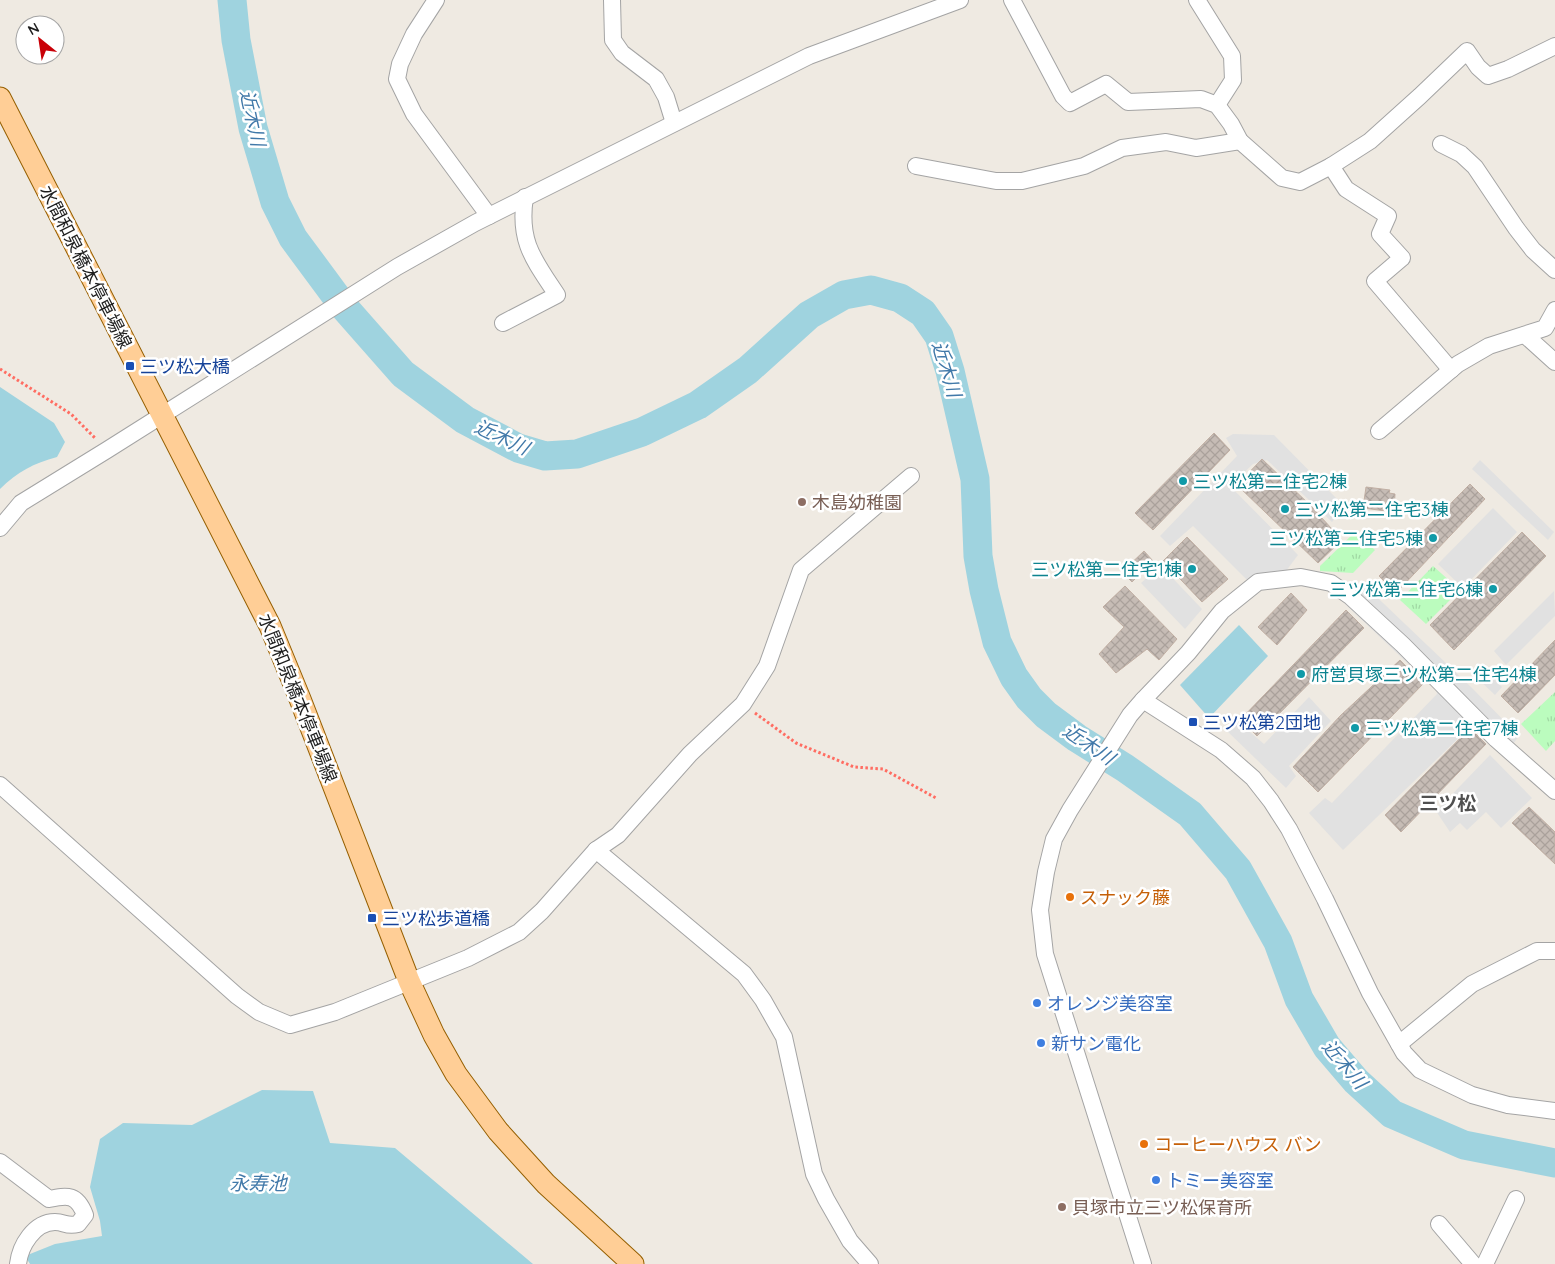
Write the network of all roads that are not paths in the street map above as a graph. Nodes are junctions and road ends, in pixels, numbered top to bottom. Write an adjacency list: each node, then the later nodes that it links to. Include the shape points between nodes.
1 (436, 0): 15 (street, via 407,49 397,79 414,114)
2 (612, 0): 9 (street, via 613,40 622,53 656,79)
3 (1012, 0): 8 (street, via 1070,103 1106,84 1128,102 1201,99)
4 (1197, 0): 8 (street, via 1232,56 1232,80)
5 (950, 2): 9 (street, via 809,56)
6 (1555, 46): 13 (street, via 1488,76 1467,50 1370,141)
7 (0, 98): 22 (main road, 水間和泉橋本停車場線)
8 (1217, 105): 10 (street)
9 (674, 123): 14 (street)
10 (1240, 141): 12 (street, via 1196,148 1166,142 1122,148 1084,166 1022,181 996,181); 13 (street, via 1282,178 1300,182)
11 (1441, 144): 16 (street, via 1461,154 1475,167 1532,250)
12 (916, 166)
13 (1331, 166): 21 (street, via 1346,189 1388,216 1380,234 1402,258 1375,280)
14 (525, 197): 15 (street); 18 (street, via 522,216 524,238 557,294)
15 (489, 216): 22 (street, via 397,268)
16 (1555, 270)
17 (1555, 310): 19 (street, via 1544,328)
18 (503, 323)
19 (1524, 335): 20 (street); 21 (street, via 1490,346)
20 (1555, 362)
21 (1451, 370): 23 (street)
22 (162, 416): 25 (street, via 20,503); 31 (main road, 水間和泉橋本停車場線, via 270,626)
23 (1379, 431)
24 (911, 476): 29 (street, via 801,570 767,666 743,704 690,754 618,835)
25 (0, 528)
26 (1143, 700): 28 (street, via 1222,611 1258,582 1300,577 1331,583 1397,639 1496,739); 32 (street, via 1221,750 1252,778 1271,801 1289,829 1370,993); 42 (street, via 1054,839 1040,910 1045,954)
27 (0, 785): 31 (street, via 259,1012 290,1025 335,1012)
28 (1555, 790)
29 (596, 850): 31 (street, via 520,932 468,958); 41 (street, via 744,974 763,1000 784,1037 814,1174 850,1241)
30 (1555, 951): 32 (street, via 1537,951 1472,984)
31 (410, 981): 40 (main road, 水間和泉橋本停車場線, via 456,1074 498,1131 546,1184)
32 (1399, 1044): 33 (street, via 1420,1070 1472,1095 1508,1105)
33 (1555, 1110)
34 (0, 1162): 35 (street)
35 (49, 1199): 37 (street, via 49,1214); 37 (street, via 74,1198 85,1215 78,1224 70,1226 56,1221)
36 (1516, 1199): 44 (street)
37 (44, 1224): 39 (street, via 28,1236)
38 (1439, 1224): 43 (street)
39 (18, 1264)
40 (634, 1264)
41 (870, 1264)
42 (1143, 1264)
43 (1473, 1264)
44 (1484, 1264)

